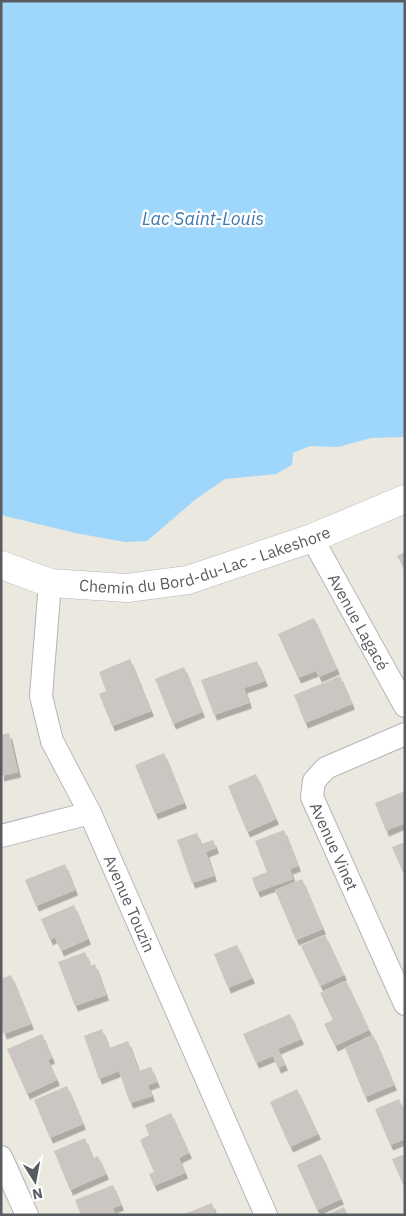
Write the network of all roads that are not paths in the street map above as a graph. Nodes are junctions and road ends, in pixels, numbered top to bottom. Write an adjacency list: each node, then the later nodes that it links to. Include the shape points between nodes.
1 (405, 500): 2 (street, Chemin du Bord-du-Lac - Lakeshore)
2 (312, 538): 4 (street, Chemin du Bord-du-Lac - Lakeshore, via 188,580 127,588); 5 (street, Avenue Lagacé)
3 (1, 565): 4 (street, Chemin du Bord-du-Lac - Lakeshore)
4 (50, 583): 7 (street, Avenue Touzin, via 41,696 52,741)
5 (405, 706)
6 (405, 734): 9 (street, Avenue Vinet, via 326,768 314,780 312,798)
7 (90, 813): 8 (street); 12 (street, Avenue Touzin)
8 (1, 836)
9 (405, 1004)
10 (1, 1157): 11 (street)
11 (27, 1215)
12 (266, 1215)

